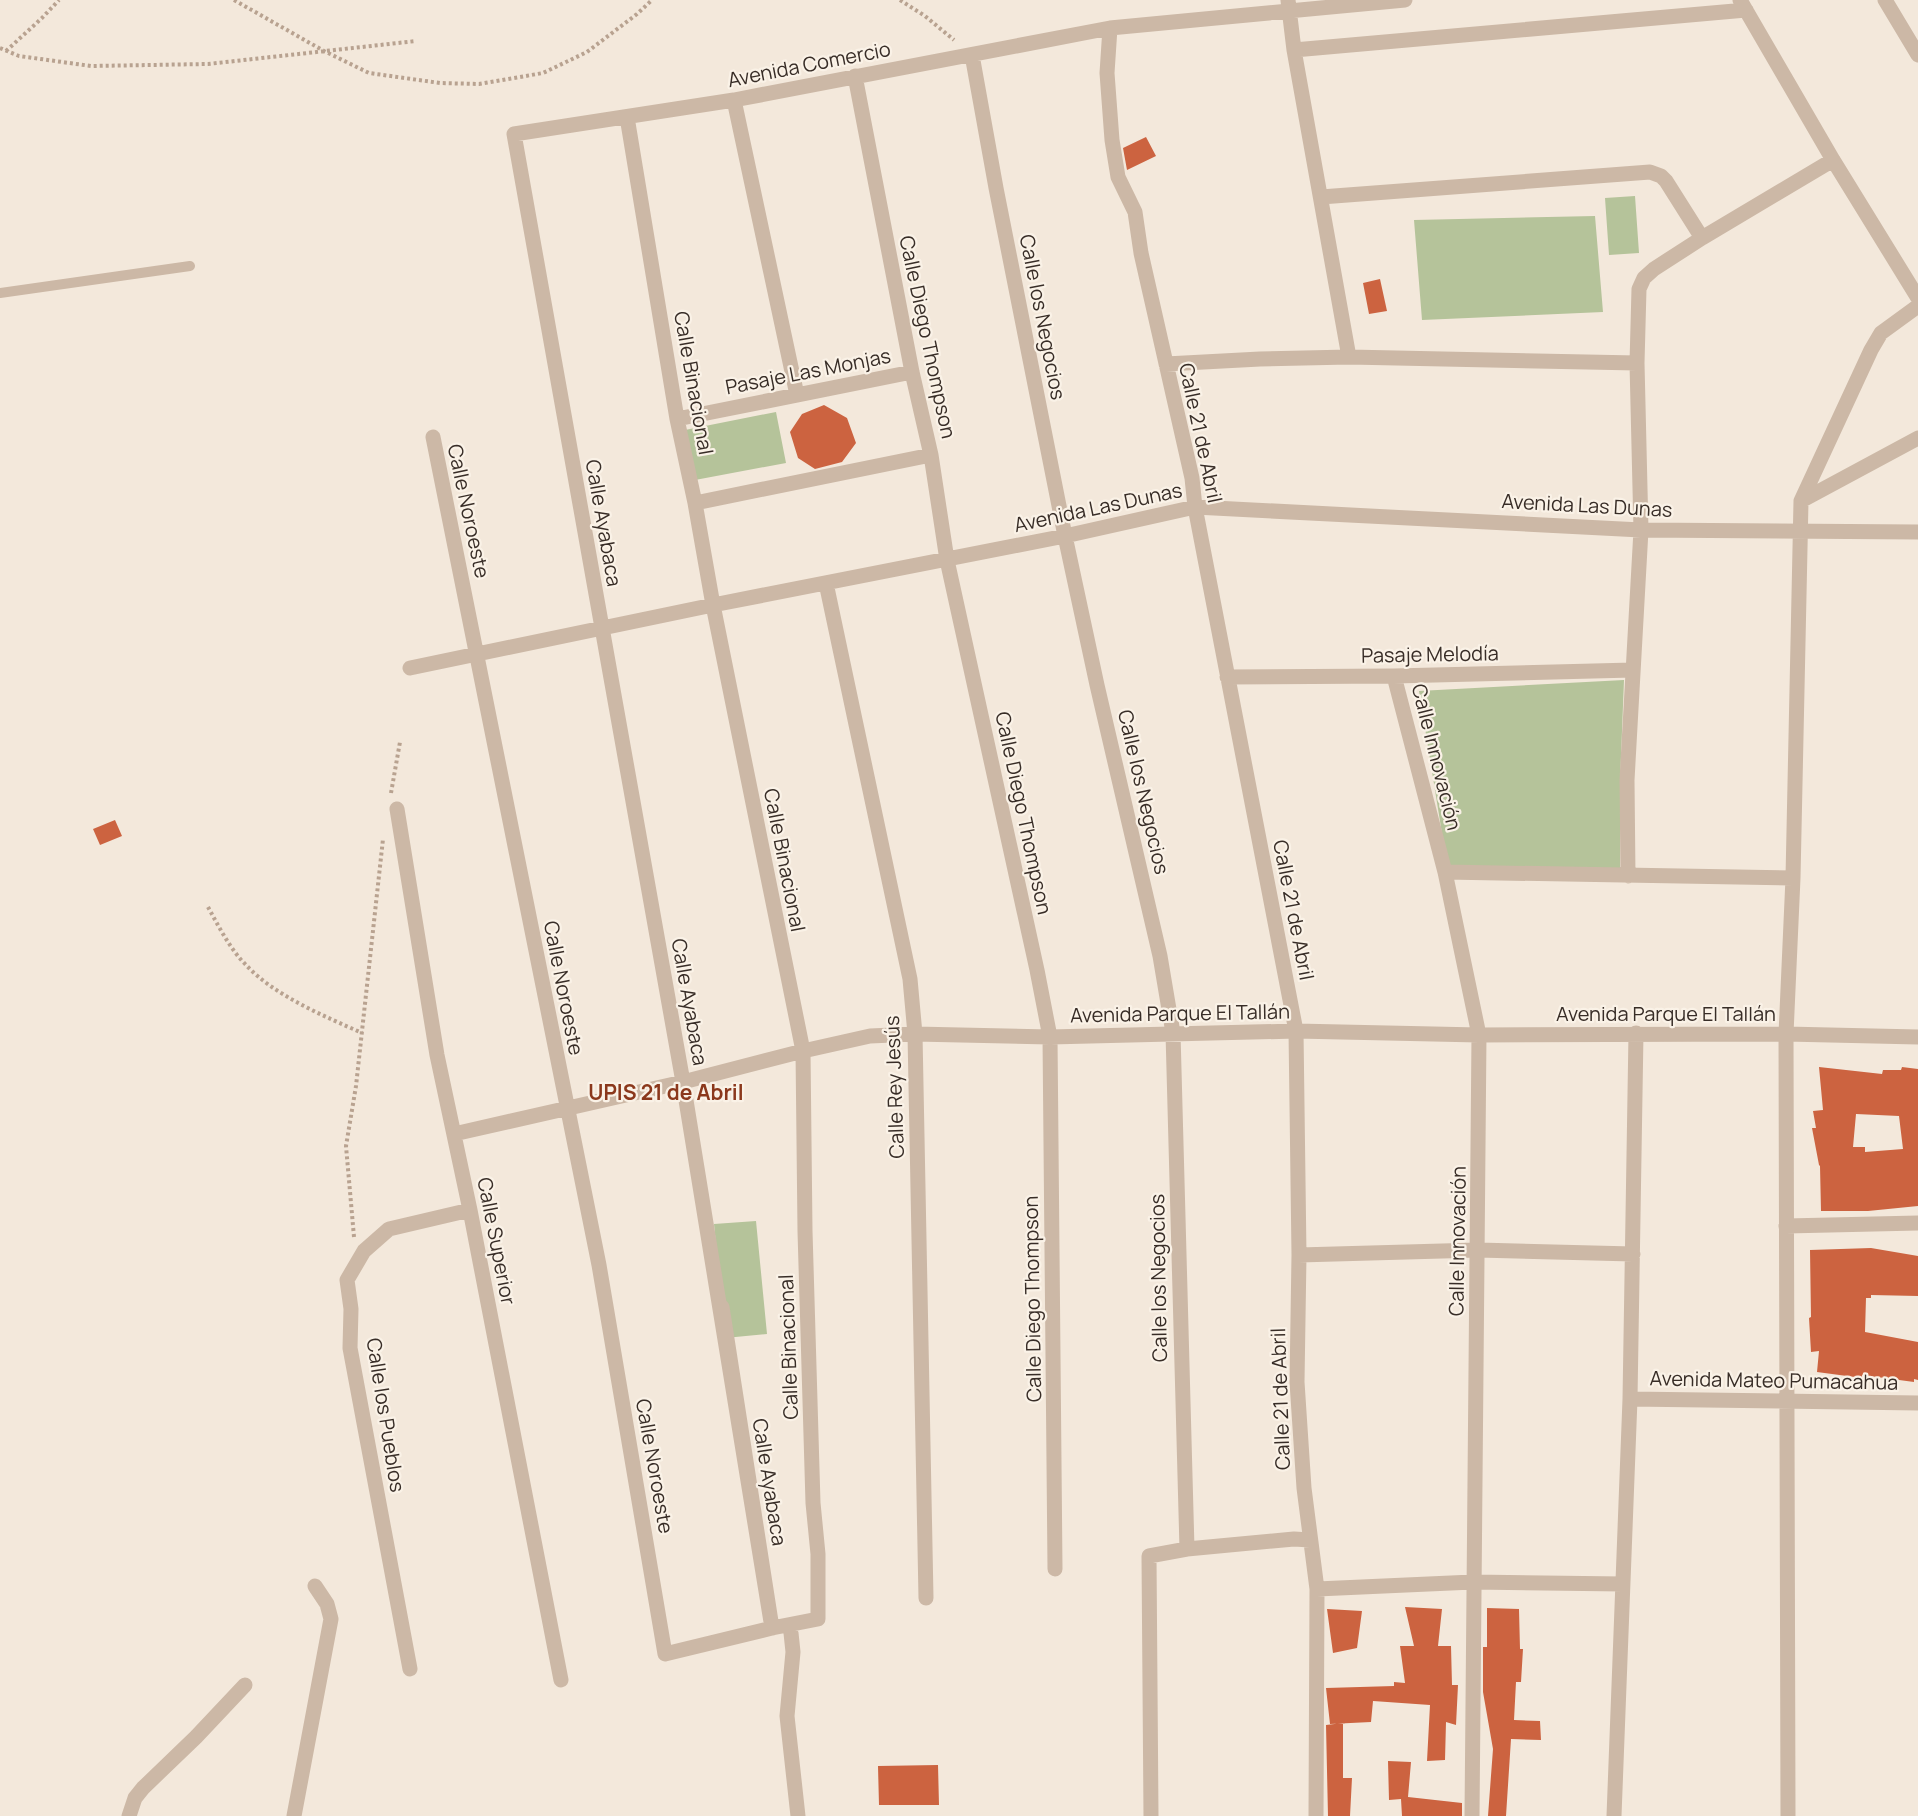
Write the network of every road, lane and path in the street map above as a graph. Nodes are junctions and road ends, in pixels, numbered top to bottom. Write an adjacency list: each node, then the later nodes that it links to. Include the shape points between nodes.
1 (59, 0): 13 (path)
2 (234, 0): 14 (path)
3 (652, 0): 14 (path, via 587,52 543,73 480,84 369,73)
4 (900, 0): 15 (path)
5 (1405, 0): 8 (street, Avenida Comercio)
6 (1885, 0): 16 (street)
7 (1743, 5): 12 (street); 21 (street)
8 (1289, 6): 9 (street, Avenida Comercio); 12 (street)
9 (1110, 28): 15 (street, Avenida Comercio); 30 (street, Calle 21 de Abril, via 1107,73 1118,177 1135,212)
10 (416, 41): 14 (path)
11 (0, 48): 13 (path)
12 (1294, 50): 22 (street)
13 (6, 51): 14 (path, via 91,66 208,64)
14 (324, 51)
15 (972, 55): 17 (street, Avenida Comercio); 43 (street, Calle los Negocios)
16 (1918, 55)
17 (855, 76): 18 (street, Avenida Comercio); 31 (street, Calle Diego Thompson)
18 (734, 100): 19 (street, Avenida Comercio); 32 (street)
19 (627, 117): 20 (street, Avenida Comercio); 33 (street, Calle Binacional)
20 (514, 134): 47 (street, Calle Ayabaca)
21 (1833, 160): 23 (street); 26 (street)
22 (1322, 197): 23 (street, via 1650,172 1666,181); 28 (street)
23 (1702, 238): 29 (street, via 1644,278 1639,289)
24 (190, 266): 25 (lane)
25 (0, 293)
26 (1918, 298)
27 (1918, 306): 37 (street, via 1881,333)
28 (1349, 357): 29 (street); 30 (street)
29 (1637, 363): 40 (street)
30 (1166, 364): 39 (street, Calle 21 de Abril)
31 (912, 372): 32 (street, Pasaje Las Monjas); 36 (street, Calle Diego Thompson)
32 (797, 395): 33 (street, Pasaje Las Monjas)
33 (677, 419): 38 (street, Calle Binacional)
34 (433, 437): 48 (street, Calle Noroeste)
35 (1918, 438): 37 (street)
36 (931, 455): 38 (street); 44 (street, Calle Diego Thompson)
37 (1801, 501): 41 (street)
38 (695, 503): 46 (street, Calle Binacional)
39 (1195, 507): 40 (street, Avenida Las Dunas); 43 (street, Avenida Las Dunas); 52 (street, Calle 21 de Abril)
40 (1641, 530): 41 (street, Avenida Las Dunas); 50 (street)
41 (1801, 532): 42 (street, Avenida Las Dunas); 58 (street)
42 (1918, 532)
43 (1065, 536): 44 (street, Avenida Las Dunas); 62 (street, Calle los Negocios, via 1160,956)
44 (947, 560): 45 (street, Avenida Las Dunas); 67 (street, Calle Diego Thompson)
45 (826, 583): 46 (street, Avenida Las Dunas); 64 (street, Calle Rey Jesús, via 910,979)
46 (713, 605): 47 (street, Avenida Las Dunas); 69 (street, Calle Binacional)
47 (602, 628): 48 (street, Avenida Las Dunas); 70 (street, Calle Ayabaca)
48 (477, 654): 49 (street, Avenida Las Dunas); 71 (street, Calle Noroeste)
49 (410, 668)
50 (1633, 670): 51 (street, Pasaje Melodía); 57 (street, via 1627,780)
51 (1394, 676): 52 (street, Pasaje Melodía); 56 (street, Calle Innovación)
52 (1227, 677): 60 (street, Calle 21 de Abril)
53 (400, 742): 54 (path)
54 (393, 805): 72 (street, Calle Superior)
55 (383, 834): 61 (path)
56 (1445, 872): 57 (street); 66 (street, Calle Innovación)
57 (1628, 876): 58 (street)
58 (1793, 878): 65 (street)
59 (208, 907): 61 (path, via 246,965 274,988)
60 (1296, 1031): 62 (street, Avenida Parque El Tallán); 66 (street, Avenida Parque El Tallán); 78 (street, Calle 21 de Abril)
61 (362, 1033): 79 (path, via 345,1146)
62 (1173, 1033): 67 (street, Avenida Parque El Tallán); 85 (street, Calle los Negocios)
63 (1636, 1033): 65 (street, Avenida Parque El Tallán); 66 (street, Avenida Parque El Tallán); 77 (street)
64 (915, 1034): 67 (street, Avenida Parque El Tallán); 69 (street, Avenida Parque El Tallán, via 870,1036); 91 (street, Calle Rey Jesús)
65 (1786, 1034): 68 (street, Avenida Parque El Tallán); 75 (street)
66 (1479, 1035): 76 (street, Calle Innovación)
67 (1050, 1037): 86 (street, Calle Diego Thompson)
68 (1918, 1037)
69 (802, 1051): 70 (street, Avenida Parque El Tallán); 92 (street, Calle Binacional, via 818,1619)
70 (683, 1082): 71 (street, Avenida Parque El Tallán); 92 (street, Calle Ayabaca)
71 (567, 1109): 72 (street, Avenida Parque El Tallán); 92 (street, Calle Noroeste, via 599,1265 665,1654)
72 (454, 1134): 73 (street, Calle Superior)
73 (470, 1210): 79 (street, Calle los Pueblos, via 388,1229 364,1251); 95 (street, Calle Superior)
74 (1918, 1223): 75 (street)
75 (1786, 1226): 82 (street)
76 (1478, 1250): 77 (street); 78 (street); 87 (street, Calle Innovación)
77 (1632, 1254): 81 (street)
78 (1299, 1256): 84 (street, Calle 21 de Abril, via 1297,1382)
79 (356, 1265): 94 (street, Calle los Pueblos, via 347,1280 350,1348)
80 (722, 1306): 92 (street, Calle Ayabaca)
81 (1630, 1399): 82 (street, Avenida Mateo Pumacahua); 88 (street)
82 (1786, 1401): 83 (street, Avenida Mateo Pumacahua); 104 (street)
83 (1918, 1403)
84 (1310, 1540): 85 (street); 90 (street, Calle 21 de Abril)
85 (1187, 1549): 100 (street, via 1149,1556)
86 (1055, 1569)
87 (1473, 1582): 88 (street); 90 (street); 102 (street, Calle Innovación)
88 (1623, 1584): 103 (street)
89 (315, 1586): 98 (street, via 331,1619)
90 (1317, 1589): 101 (street, Calle 21 de Abril)
91 (926, 1598)
92 (772, 1628)
93 (791, 1633): 99 (street, via 787,1716)
94 (410, 1669)
95 (561, 1680)
96 (246, 1685): 97 (street, via 143,1788)
97 (129, 1816)
98 (294, 1816)
99 (798, 1816)
100 (1151, 1816)
101 (1316, 1816)
102 (1472, 1816)
103 (1614, 1816)
104 (1788, 1816)

